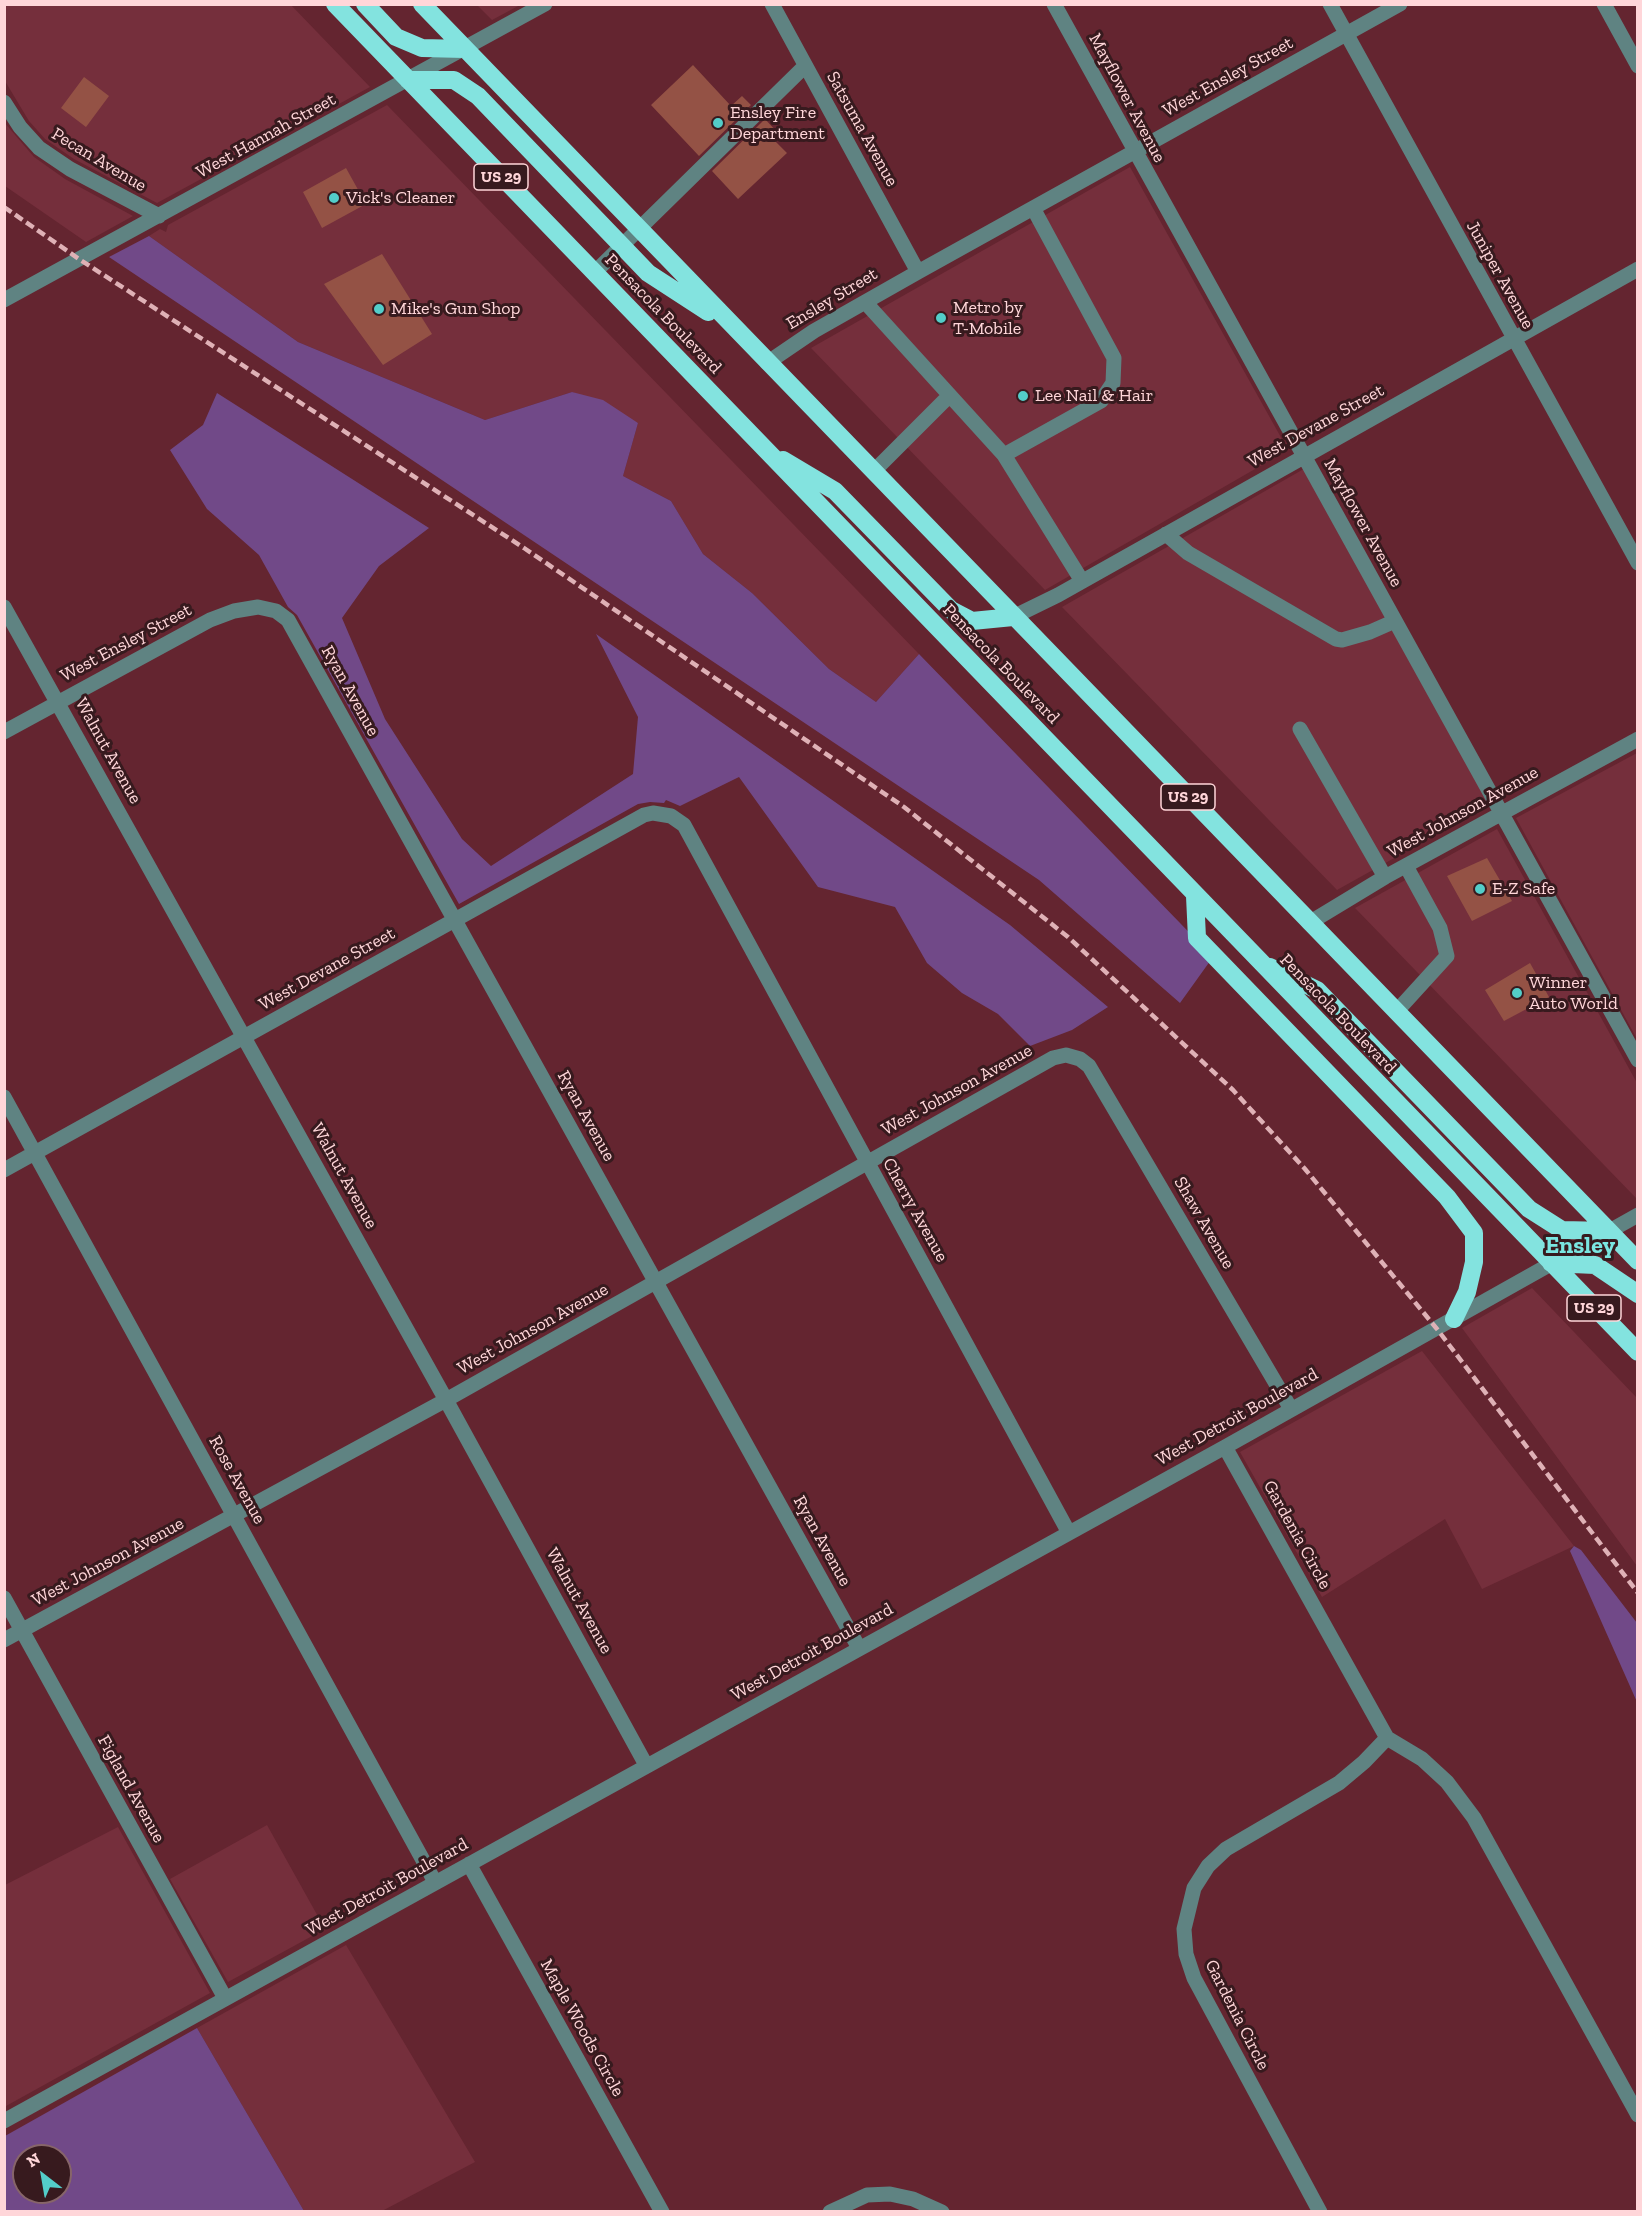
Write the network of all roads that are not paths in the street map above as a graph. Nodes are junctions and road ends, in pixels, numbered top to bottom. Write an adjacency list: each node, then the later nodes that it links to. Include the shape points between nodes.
1 (335, 4): 14 (highway, Pensacola Boulevard / US 29)
2 (365, 4): 11 (highway, via 396,37 422,48)
3 (422, 4): 11 (highway, US 29)
4 (545, 4): 11 (street, West Hannah Street)
5 (772, 4): 12 (street, Satsuma Avenue)
6 (1054, 4): 16 (street, Mayflower Avenue)
7 (1330, 4): 10 (street, Juniper Avenue)
8 (1400, 4): 10 (street, West Ensley Street)
9 (1604, 4): 13 (street)
10 (1346, 35): 16 (street, West Ensley Street); 27 (street, Juniper Avenue)
11 (465, 49): 14 (street, West Hannah Street); 19 (highway, US 29)
12 (805, 66): 19 (street); 22 (street, Satsuma Avenue)
13 (1638, 66)
14 (408, 80): 18 (street, West Hannah Street); 20 (highway, via 454,80 478,96); 23 (highway, Pensacola Boulevard / US 29)
15 (4, 102): 18 (street, Pecan Avenue, via 39,148)
16 (1134, 151): 17 (street, West Ensley Street); 32 (street, Mayflower Avenue)
17 (1033, 208): 22 (street, West Ensley Street); 31 (street, via 1114,358 1113,383 1101,401)
18 (159, 216): 24 (street, West Hannah Street)
19 (638, 230): 20 (street); 26 (highway, US 29)
20 (622, 245): 23 (street); 26 (highway, via 648,273)
21 (1638, 269): 27 (street, West Devane Street)
22 (918, 272): 25 (street, Ensley Street)
23 (594, 273): 30 (highway, Pensacola Boulevard / US 29)
24 (4, 300)
25 (865, 302): 28 (street, Ensley Street); 29 (street)
26 (735, 330): 28 (highway, US 29)
27 (1513, 338): 32 (street, West Devane Street); 35 (street, Juniper Avenue)
28 (767, 363): 33 (highway, US 29)
29 (949, 396): 31 (street); 33 (street)
30 (763, 448): 39 (highway, via 835,491 951,610 972,621); 49 (highway, Pensacola Boulevard / US 29)
31 (1004, 455): 36 (street)
32 (1304, 455): 34 (street, West Devane Street); 40 (street, Mayflower Avenue)
33 (873, 472): 39 (highway, US 29)
34 (1166, 534): 36 (street, West Devane Street); 40 (street, via 1188,553 1336,639 1370,632)
35 (1638, 563)
36 (1082, 581): 39 (street, West Devane Street)
37 (4, 607): 41 (street, Walnut Avenue)
38 (272, 609): 41 (street, West Ensley Street, via 234,611 210,620); 50 (street, Ryan Avenue, via 288,620)
39 (1013, 617): 51 (highway, US 29)
40 (1395, 621): 45 (street, Mayflower Avenue)
41 (58, 702): 43 (street, West Ensley Street); 54 (street, Walnut Avenue)
42 (1300, 729): 48 (street)
43 (4, 732)
44 (1638, 739): 45 (street, West Johnson Avenue)
45 (1501, 813): 47 (street, West Johnson Avenue); 56 (street, Mayflower Avenue)
46 (671, 816): 50 (street, West Devane Street, via 644,815); 59 (street, Cherry Avenue, via 684,825)
47 (1406, 866): 48 (street, West Johnson Avenue); 53 (street, via 1440,928 1447,956)
48 (1385, 877): 51 (street, West Johnson Avenue)
49 (1195, 896): 52 (highway, Pensacola Boulevard / US 29); 67 (highway, via 1197,938 1446,1197 1474,1233 1474,1262 1467,1292)
50 (454, 920): 54 (street, West Devane Street); 65 (street, Ryan Avenue)
51 (1309, 922): 53 (highway, US 29)
52 (1257, 961): 62 (highway, via 1317,990 1529,1209 1562,1230); 64 (highway, Pensacola Boulevard / US 29)
53 (1396, 1012): 62 (highway, US 29)
54 (245, 1038): 58 (street, West Devane Street); 69 (street, Walnut Avenue)
55 (1080, 1059): 59 (street, West Johnson Avenue, via 1066,1055 1053,1058); 70 (street, Shaw Avenue, via 1089,1066)
56 (1638, 1060)
57 (4, 1097): 58 (street, Rose Avenue)
58 (36, 1154): 60 (street, West Devane Street); 72 (street, Rose Avenue)
59 (867, 1163): 65 (street, West Johnson Avenue); 73 (street, Cherry Avenue)
60 (4, 1170)
61 (1638, 1215): 62 (street, West Detroit Boulevard)
62 (1608, 1231): 63 (highway, US 29); 64 (street, West Detroit Boulevard)
63 (1638, 1261)
64 (1551, 1263): 66 (highway, via 1596,1264); 67 (street, West Detroit Boulevard); 68 (highway, Pensacola Boulevard / US 29)
65 (657, 1282): 69 (street, West Johnson Avenue); 77 (street, Ryan Avenue)
66 (1638, 1294)
67 (1454, 1319): 70 (street, West Detroit Boulevard)
68 (1638, 1352)
69 (446, 1400): 72 (street, West Johnson Avenue); 79 (street, Walnut Avenue)
70 (1291, 1409): 71 (street, West Detroit Boulevard)
71 (1225, 1447): 73 (street, West Detroit Boulevard); 78 (street, Gardenia Circle)
72 (235, 1516): 75 (street, West Johnson Avenue); 81 (street, Rose Avenue)
73 (1069, 1533): 77 (street, West Detroit Boulevard)
74 (4, 1598): 75 (street, Figland Avenue)
75 (22, 1630): 76 (street, West Johnson Avenue); 82 (street, Figland Avenue)
76 (4, 1640)
77 (859, 1648): 79 (street, West Detroit Boulevard)
78 (1387, 1738): 83 (street, Gardenia Circle, via 1422,1759 1447,1782 1474,1818); 88 (street, Gardenia Circle, via 1339,1783 1208,1866 1194,1888 1184,1929 1186,1954 1194,1978)
79 (646, 1765): 80 (street, West Detroit Boulevard)
80 (469, 1864): 81 (street, West Detroit Boulevard); 85 (street, Maple Woods Circle)
81 (435, 1882): 82 (street, West Detroit Boulevard)
82 (225, 1998): 84 (street, West Detroit Boulevard)
83 (1638, 2115)
84 (4, 2121)
85 (662, 2211)
86 (830, 2211): 87 (street, via 867,2196 890,2194)
87 (942, 2211)
88 (1320, 2211)

